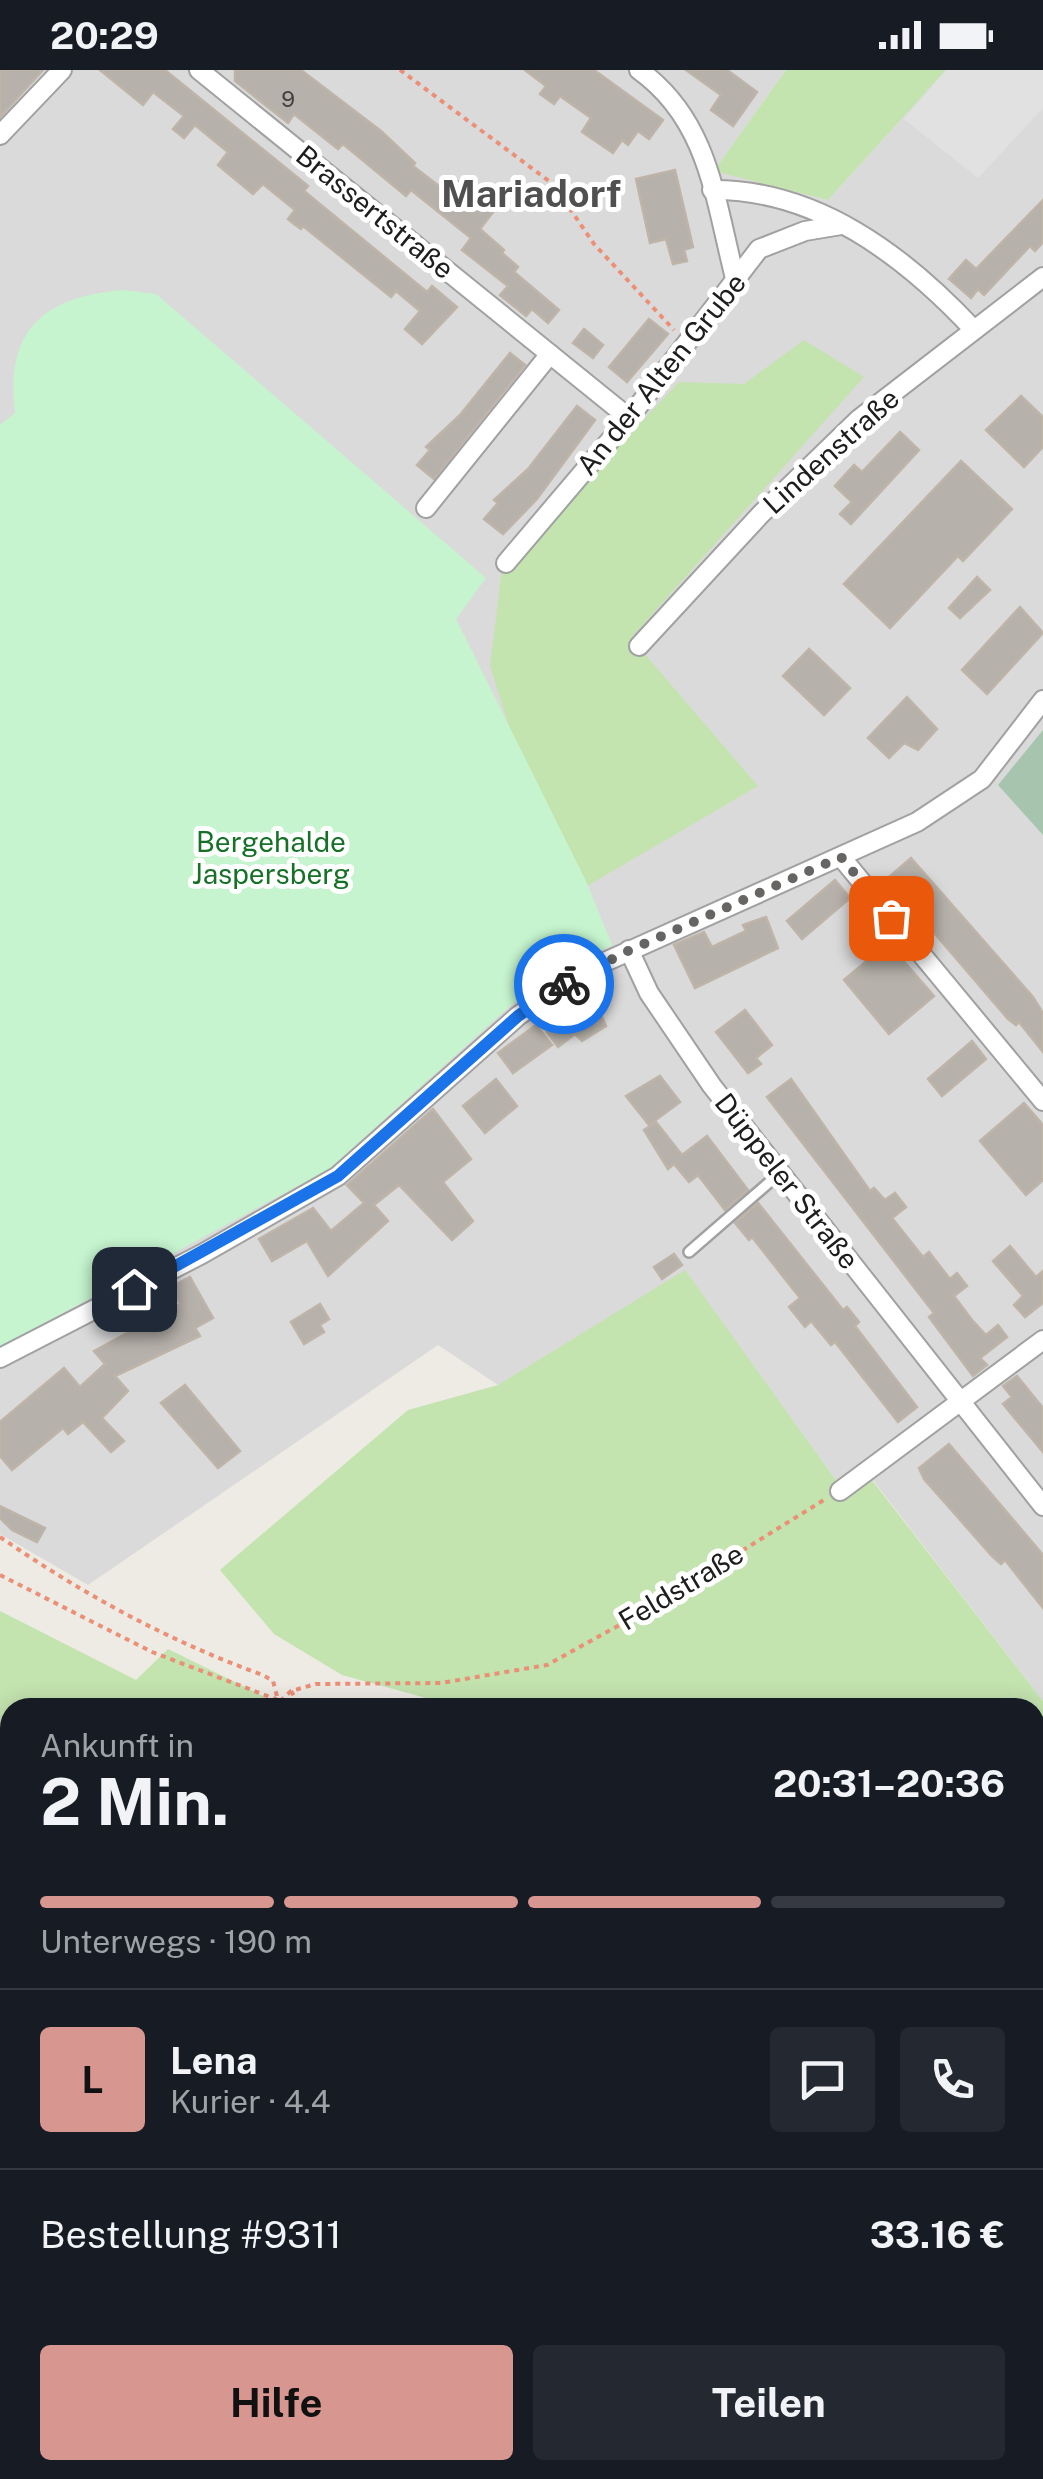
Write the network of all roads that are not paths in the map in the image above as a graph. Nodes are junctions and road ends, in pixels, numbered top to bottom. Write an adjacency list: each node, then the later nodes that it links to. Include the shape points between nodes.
1 (62, 70): 4 (street)
2 (199, 70): 10 (street, Brassertstraße)
3 (639, 70): 5 (street, via 686,114)
4 (0, 136)
5 (712, 190): 6 (street, via 780,196); 8 (street)
6 (841, 225): 8 (street, An der Alten Grube, via 759,249); 9 (street, via 898,256)
7 (1043, 277): 9 (street, Lindenstraße)
8 (736, 282): 11 (street, An der Alten Grube)
9 (974, 330): 14 (street, Lindenstraße, via 860,419)
10 (550, 354): 11 (street, Brassertstraße); 12 (street)
11 (629, 418): 13 (street, An der Alten Grube)
12 (426, 508)
13 (506, 563)
14 (638, 646)
15 (1043, 700): 16 (street, via 982,778 917,822)
16 (841, 857): 17 (street); 18 (street)
17 (630, 950): 19 (street, Düppeler Straße, via 677,1039); 22 (street, via 578,974 518,1016 338,1176)
18 (1043, 1101)
19 (780, 1173): 20 (lane); 23 (street, Düppeler Straße)
20 (689, 1252)
21 (1043, 1340): 23 (street)
22 (0, 1358)
23 (961, 1402): 24 (street); 25 (street, Düppeler Straße)
24 (840, 1491)
25 (1043, 1506)

